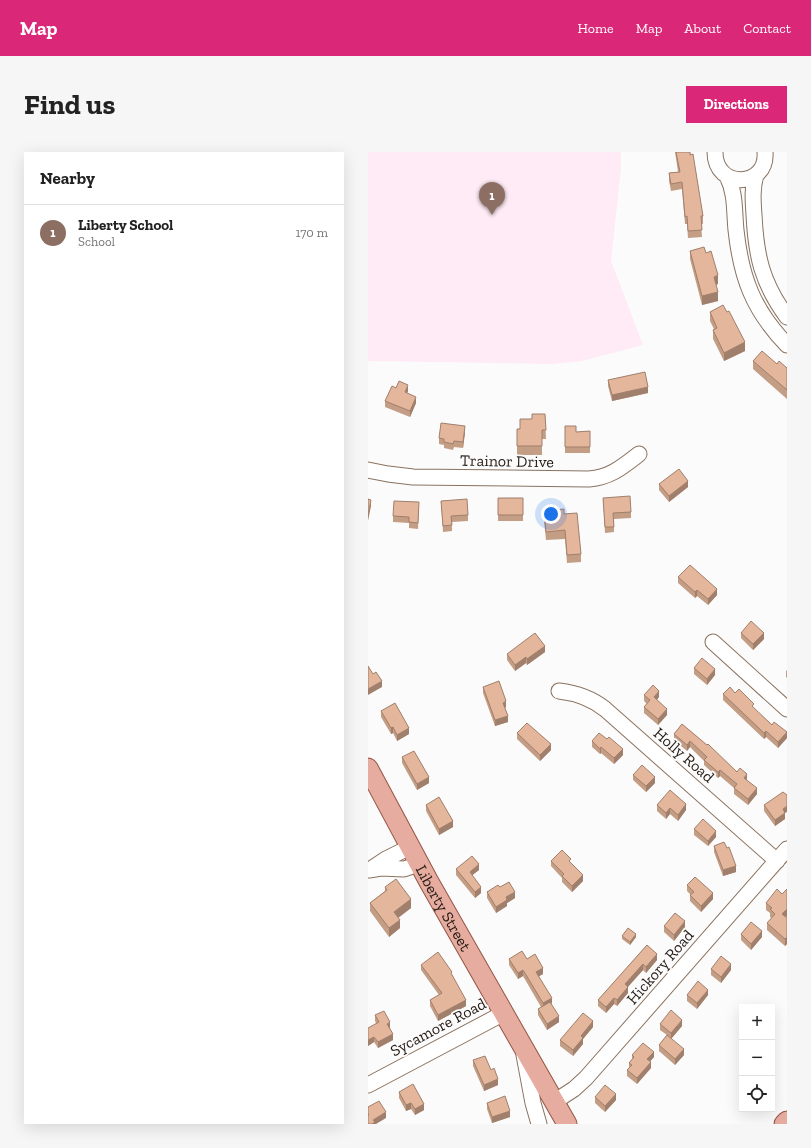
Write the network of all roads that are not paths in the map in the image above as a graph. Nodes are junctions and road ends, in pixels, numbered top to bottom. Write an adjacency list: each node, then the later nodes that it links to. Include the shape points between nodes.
1 (715, 152): 4 (street, via 717,165)
2 (765, 152): 3 (street, via 764,164)
3 (756, 175): 4 (street, via 744,180); 5 (street, via 752,195 758,258 768,288)
4 (727, 176): 6 (street, via 734,196 738,252 745,279 761,313)
5 (787, 317)
6 (787, 345)
7 (639, 454): 8 (street, Trainor Drive, via 613,473 589,479 420,477)
8 (368, 470)
9 (713, 642): 11 (street)
10 (560, 691): 15 (street, Holly Road, via 585,697 605,709)
11 (787, 709)
12 (368, 768): 13 (main road, Liberty Street)
13 (410, 847): 16 (main road, Liberty Street); 17 (street)
14 (787, 850): 15 (street, Hickory Road)
15 (777, 861): 21 (street, Hickory Road, via 586,1078)
16 (419, 864): 17 (street, via 404,869); 18 (main road, Liberty Street)
17 (368, 870)
18 (504, 1013): 19 (main road, Liberty Street); 20 (street, Sycamore Road)
19 (522, 1046): 21 (main road, Liberty Street); 23 (street, Liberty Street)
20 (368, 1085)
21 (554, 1102): 24 (main road, Liberty Street)
22 (787, 1121): 25 (main road)
23 (539, 1124)
24 (567, 1124)
25 (784, 1124)

